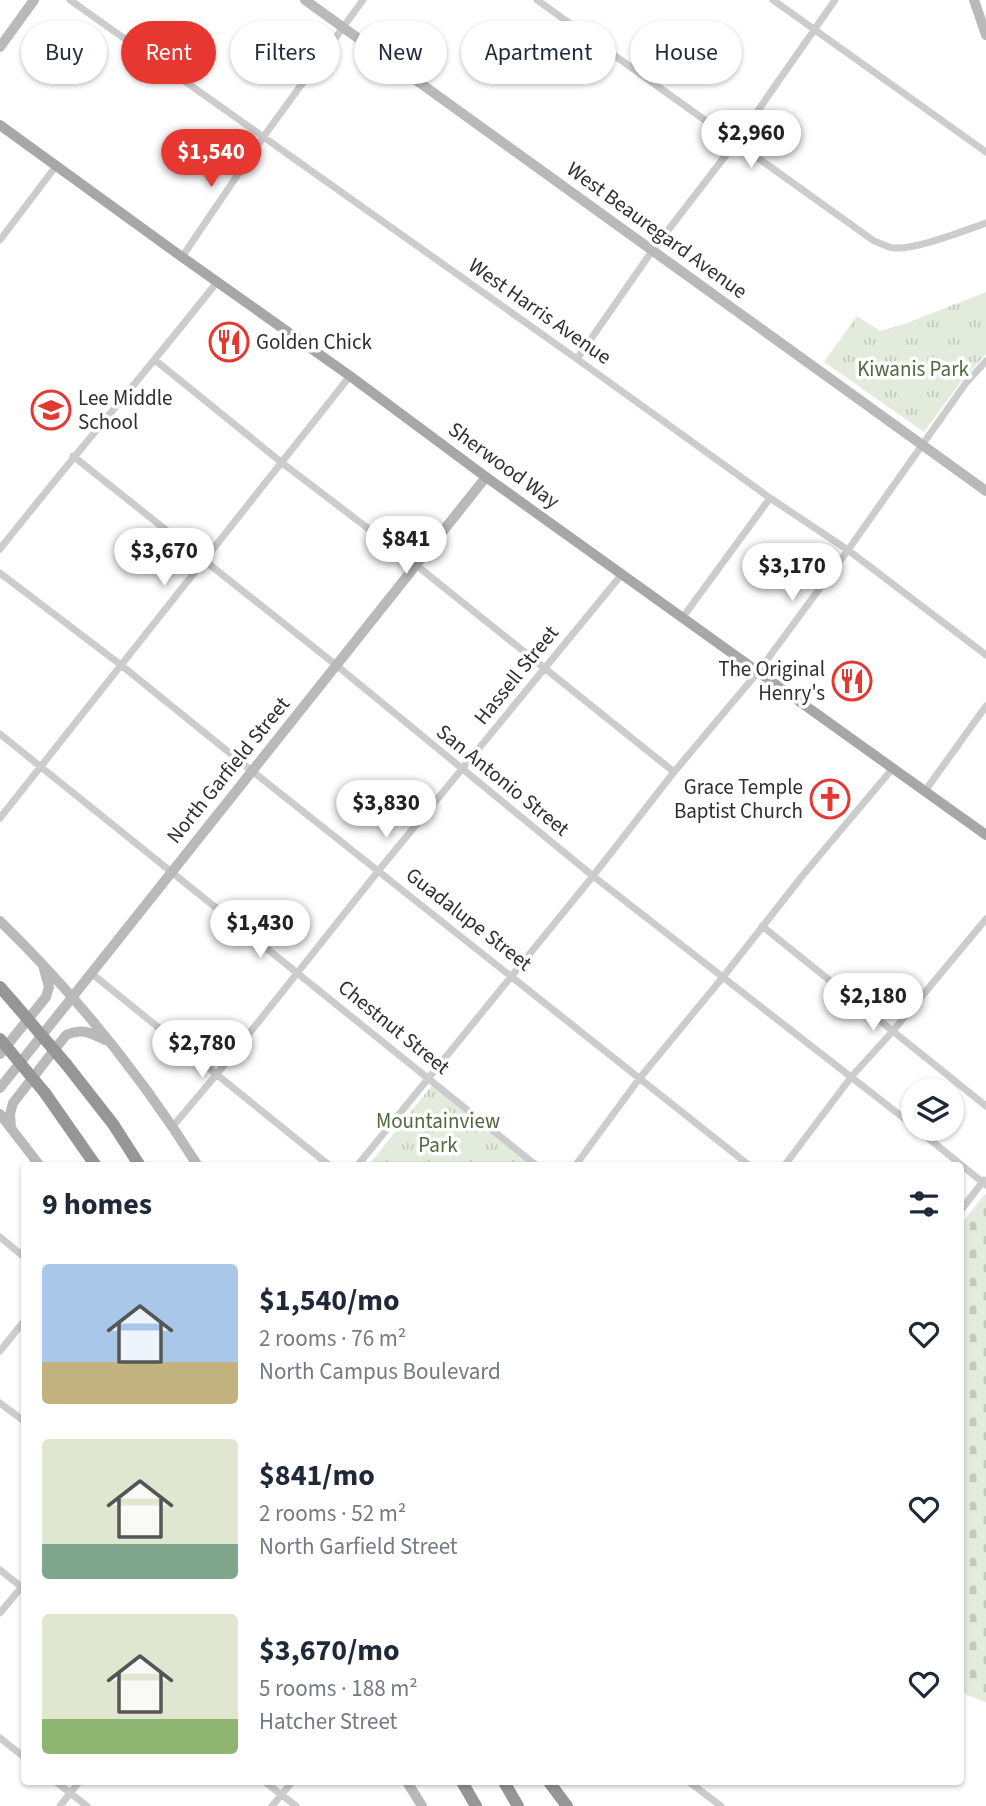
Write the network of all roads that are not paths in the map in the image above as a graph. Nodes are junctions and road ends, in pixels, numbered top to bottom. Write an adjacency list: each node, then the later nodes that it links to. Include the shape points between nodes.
1 (34, 0): 12 (street)
2 (70, 0): 14 (street, West Harris Avenue)
3 (305, 0): 9 (street, West Beauregard Avenue)
4 (363, 0): 9 (street)
5 (537, 0): 15 (street)
6 (772, 0): 10 (street)
7 (835, 0): 10 (street)
8 (974, 0): 11 (street)
9 (343, 27): 14 (street); 20 (street, West Beauregard Avenue)
10 (814, 30): 15 (street); 16 (street)
11 (986, 35)
12 (0, 47)
13 (0, 125): 17 (main road, Sherwood Way)
14 (264, 136): 21 (street); 23 (street, West Harris Avenue)
15 (736, 142): 18 (street, via 874,241 893,248 934,241); 20 (street)
16 (986, 152)
17 (56, 166): 19 (street); 21 (main road, Sherwood Way)
18 (986, 222)
19 (0, 239)
20 (652, 251): 23 (street); 27 (street, West Beauregard Avenue)
21 (182, 257): 22 (main road, Sherwood Way)
22 (217, 282): 24 (street); 26 (main road, Sherwood Way)
23 (577, 359): 32 (street, West Harris Avenue)
24 (155, 360): 28 (street); 29 (street)
25 (986, 361): 27 (street)
26 (350, 376): 29 (street); 30 (main road, Sherwood Way)
27 (922, 445): 31 (street, West Beauregard Avenue); 34 (street)
28 (74, 456): 33 (street); 35 (street, San Antonio Street)
29 (281, 463): 35 (street); 36 (street)
30 (486, 477): 36 (street, North Garfield Street); 38 (main road, Sherwood Way)
31 (986, 491)
32 (770, 498): 34 (street, West Harris Avenue); 39 (street)
33 (0, 549)
34 (848, 550): 40 (street, West Harris Avenue); 44 (street)
35 (204, 561): 41 (street); 42 (street, San Antonio Street)
36 (416, 565): 42 (street, North Garfield Street); 43 (street)
37 (0, 573): 41 (street, Guadalupe Street)
38 (622, 574): 39 (main road, Sherwood Way); 43 (street, Hassell Street)
39 (683, 617): 44 (main road, Sherwood Way)
40 (986, 654)
41 (121, 665): 47 (street); 50 (street, Guadalupe Street)
42 (336, 666): 49 (street, San Antonio Street); 50 (street, North Garfield Street)
43 (545, 667): 49 (street, Hassell Street); 51 (street)
44 (758, 672): 48 (main road, Sherwood Way); 51 (street)
45 (986, 706): 52 (street)
46 (0, 734): 47 (street, Chestnut Street)
47 (40, 767): 53 (street); 56 (street, Chestnut Street)
48 (893, 768): 52 (main road, Sherwood Way); 60 (street)
49 (462, 769): 55 (street, Hassell Street); 57 (street, San Antonio Street)
50 (252, 771): 55 (street, Guadalupe Street); 56 (street, North Garfield Street)
51 (674, 772): 57 (street)
52 (926, 791): 54 (main road, Sherwood Way)
53 (0, 818)
54 (986, 835)
55 (379, 870): 62 (street, Hassell Street); 64 (street, Guadalupe Street)
56 (172, 872): 62 (street, Chestnut Street); 63 (street, North Garfield Street)
57 (593, 876): 64 (street); 65 (street, San Antonio Street)
58 (986, 919): 68 (street)
59 (0, 920): 61 (street)
60 (762, 926): 65 (street); 68 (street)
61 (41, 960): 67 (street); 71 (street, via 49,987 46,997)
62 (297, 972): 72 (street, Hassell Street); 74 (street, Chestnut Street)
63 (91, 973): 67 (street, North Garfield Street); 72 (street)
64 (512, 975): 74 (street); 75 (street, Guadalupe Street)
65 (723, 977): 73 (street, San Antonio Street); 75 (street)
66 (0, 986): 85 (highway, bridge, via 66,1063)
67 (72, 997): 70 (street); 76 (street, North Garfield Street)
68 (892, 1032): 73 (street); 77 (street)
69 (0, 1039): 84 (highway, bridge)
70 (108, 1041): 80 (street); 81 (street, via 78,1030 66,1035 13,1103)
71 (0, 1054)
72 (217, 1074): 80 (street, Hassell Street); 87 (street)
73 (852, 1076): 79 (street, San Antonio Street); 92 (street)
74 (429, 1077): 88 (street); 89 (street, Chestnut Street)
75 (639, 1079): 90 (street); 91 (street, Guadalupe Street)
76 (0, 1088)
77 (986, 1106)
78 (0, 1114): 81 (street)
79 (901, 1116)
80 (173, 1126): 86 (street)
81 (10, 1128): 83 (street)
82 (932, 1141): 93 (street, San Antonio Street)
83 (37, 1162)
84 (93, 1162)
85 (137, 1162)
86 (196, 1162)
87 (325, 1162)
88 (360, 1162)
89 (532, 1162)
90 (578, 1162)
91 (745, 1162)
92 (787, 1162)
93 (959, 1162)
94 (964, 1166): 95 (street, San Antonio Street)
95 (985, 1182): 96 (street)
96 (964, 1206)
97 (0, 1237): 98 (street)
98 (21, 1254)
99 (21, 1325): 100 (street)
100 (0, 1351)
101 (0, 1402): 102 (street)
102 (21, 1420)
103 (0, 1570): 104 (street)
104 (21, 1584)
105 (21, 1589): 106 (street)
106 (0, 1613)
107 (0, 1738): 108 (street)
108 (21, 1755)
109 (60, 1785): 119 (street)
110 (77, 1785): 119 (street)
111 (269, 1785): 120 (street)
112 (289, 1785): 120 (street)
113 (409, 1785): 125 (street)
114 (464, 1785): 126 (highway)
115 (506, 1785): 127 (highway)
116 (552, 1785): 128 (highway)
117 (558, 1785): 128 (street)
118 (694, 1785): 129 (street)
119 (70, 1793): 121 (street); 122 (street)
120 (281, 1794): 123 (street); 124 (street)
121 (60, 1806)
122 (87, 1806)
123 (272, 1806)
124 (296, 1806)
125 (422, 1806)
126 (476, 1806)
127 (519, 1806)
128 (569, 1806)
129 (721, 1806)

